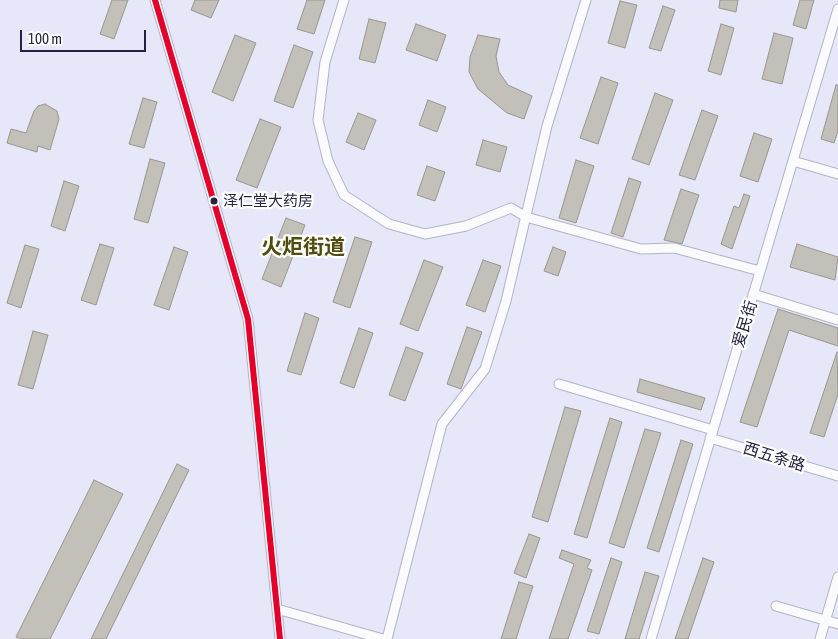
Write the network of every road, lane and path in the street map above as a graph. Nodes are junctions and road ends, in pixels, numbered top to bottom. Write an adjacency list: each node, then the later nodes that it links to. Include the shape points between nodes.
1 (155, 0): 17 (street, via 248,319)
2 (344, 0): 8 (street, via 325,62 318,120 328,162 344,195 389,224 425,234 466,226 511,208)
3 (586, 0): 8 (street, via 547,126)
4 (838, 9): 5 (street, 爱民街)
5 (836, 19): 6 (street, 爱民街)
6 (793, 161): 7 (street); 9 (street, 爱民街)
7 (838, 174)
8 (526, 218): 9 (street, via 640,249 674,248); 21 (street, via 485,369 442,424)
9 (760, 271): 10 (street, 爱民街)
10 (753, 294): 11 (street); 13 (street, 爱民街)
11 (838, 320)
12 (559, 384): 13 (street, 西五条路)
13 (712, 434): 14 (street, 西五条路); 22 (street, 爱民街)
14 (838, 476)
15 (838, 577): 18 (street)
16 (776, 606): 18 (street)
17 (277, 609): 20 (street); 21 (street)
18 (826, 620): 19 (street); 23 (street)
19 (838, 624)
20 (280, 639)
21 (385, 639)
22 (651, 639)
23 (820, 639)

